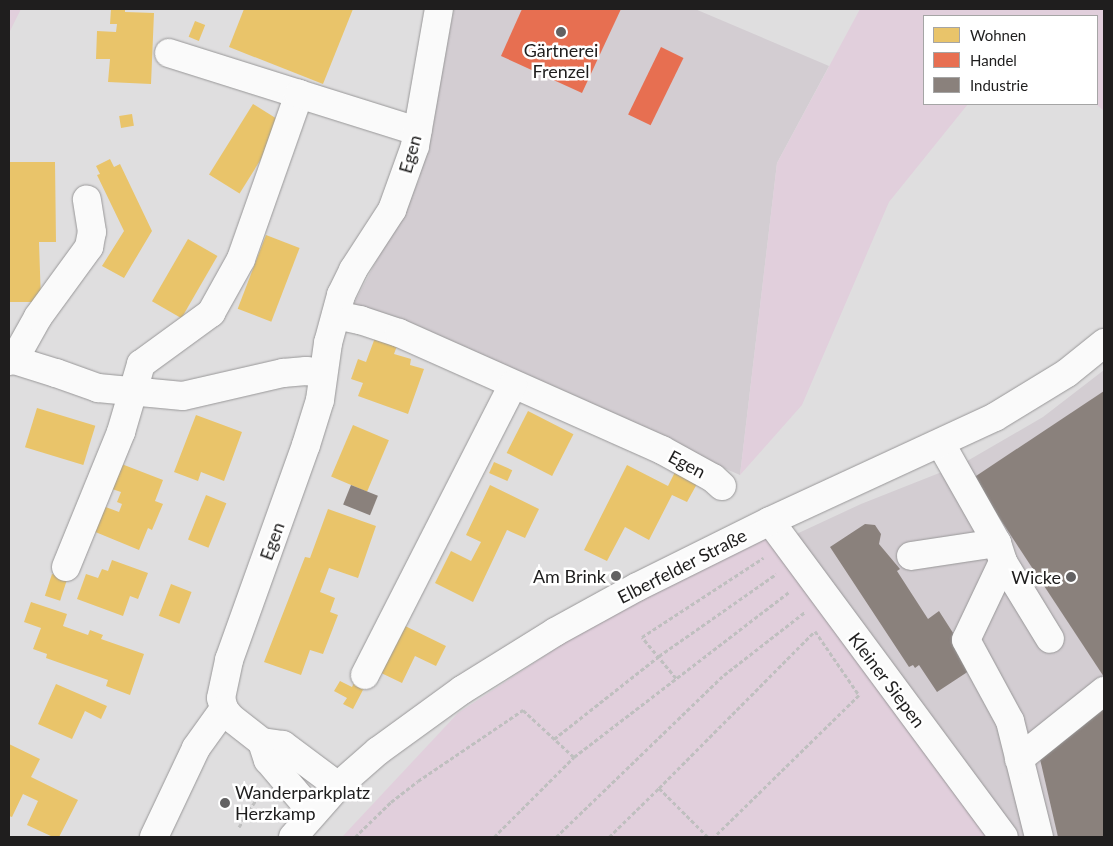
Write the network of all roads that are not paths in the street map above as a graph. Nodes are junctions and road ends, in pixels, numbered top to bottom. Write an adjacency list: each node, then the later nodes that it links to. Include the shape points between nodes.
1 (439, 9): 4 (street, Egen)
2 (168, 53): 3 (street)
3 (299, 94): 4 (street); 11 (street, via 241,259 211,313 141,364)
4 (417, 131): 6 (street, Egen, via 415,146 392,210 353,270)
5 (87, 199): 8 (street, via 92,232 89,246 38,317)
6 (336, 315): 9 (street, Egen); 10 (street, Egen, via 399,333)
7 (1104, 343): 12 (street, Elberfelder Straße, via 1025,401)
8 (12, 360): 11 (street, via 98,388)
9 (323, 373): 11 (street, via 284,373 183,396); 21 (street, Egen, via 320,400 306,445 229,660 222,698)
10 (513, 384): 13 (street, Egen, via 662,450); 19 (street)
11 (132, 393): 17 (street, via 121,432)
12 (941, 444): 14 (street, Elberfelder Straße); 15 (street)
13 (722, 486)
14 (770, 521): 24 (street, Elberfelder Straße, via 555,632 418,720); 28 (street, Kleiner Siepen)
15 (1000, 553): 16 (street); 18 (street); 23 (street, via 966,640 1010,721)
16 (911, 556)
17 (66, 567)
18 (1050, 639)
19 (365, 675)
20 (1104, 691): 23 (street)
21 (224, 709): 22 (street); 26 (street, via 196,748)
22 (262, 742): 24 (street, via 283,745); 25 (street, via 268,760)
23 (1019, 759): 29 (street)
24 (338, 786): 25 (street, Elberfelder Straße)
25 (313, 814): 27 (street, Elberfelder Straße)
26 (154, 837)
27 (293, 837)
28 (1004, 837)
29 (1039, 837)

